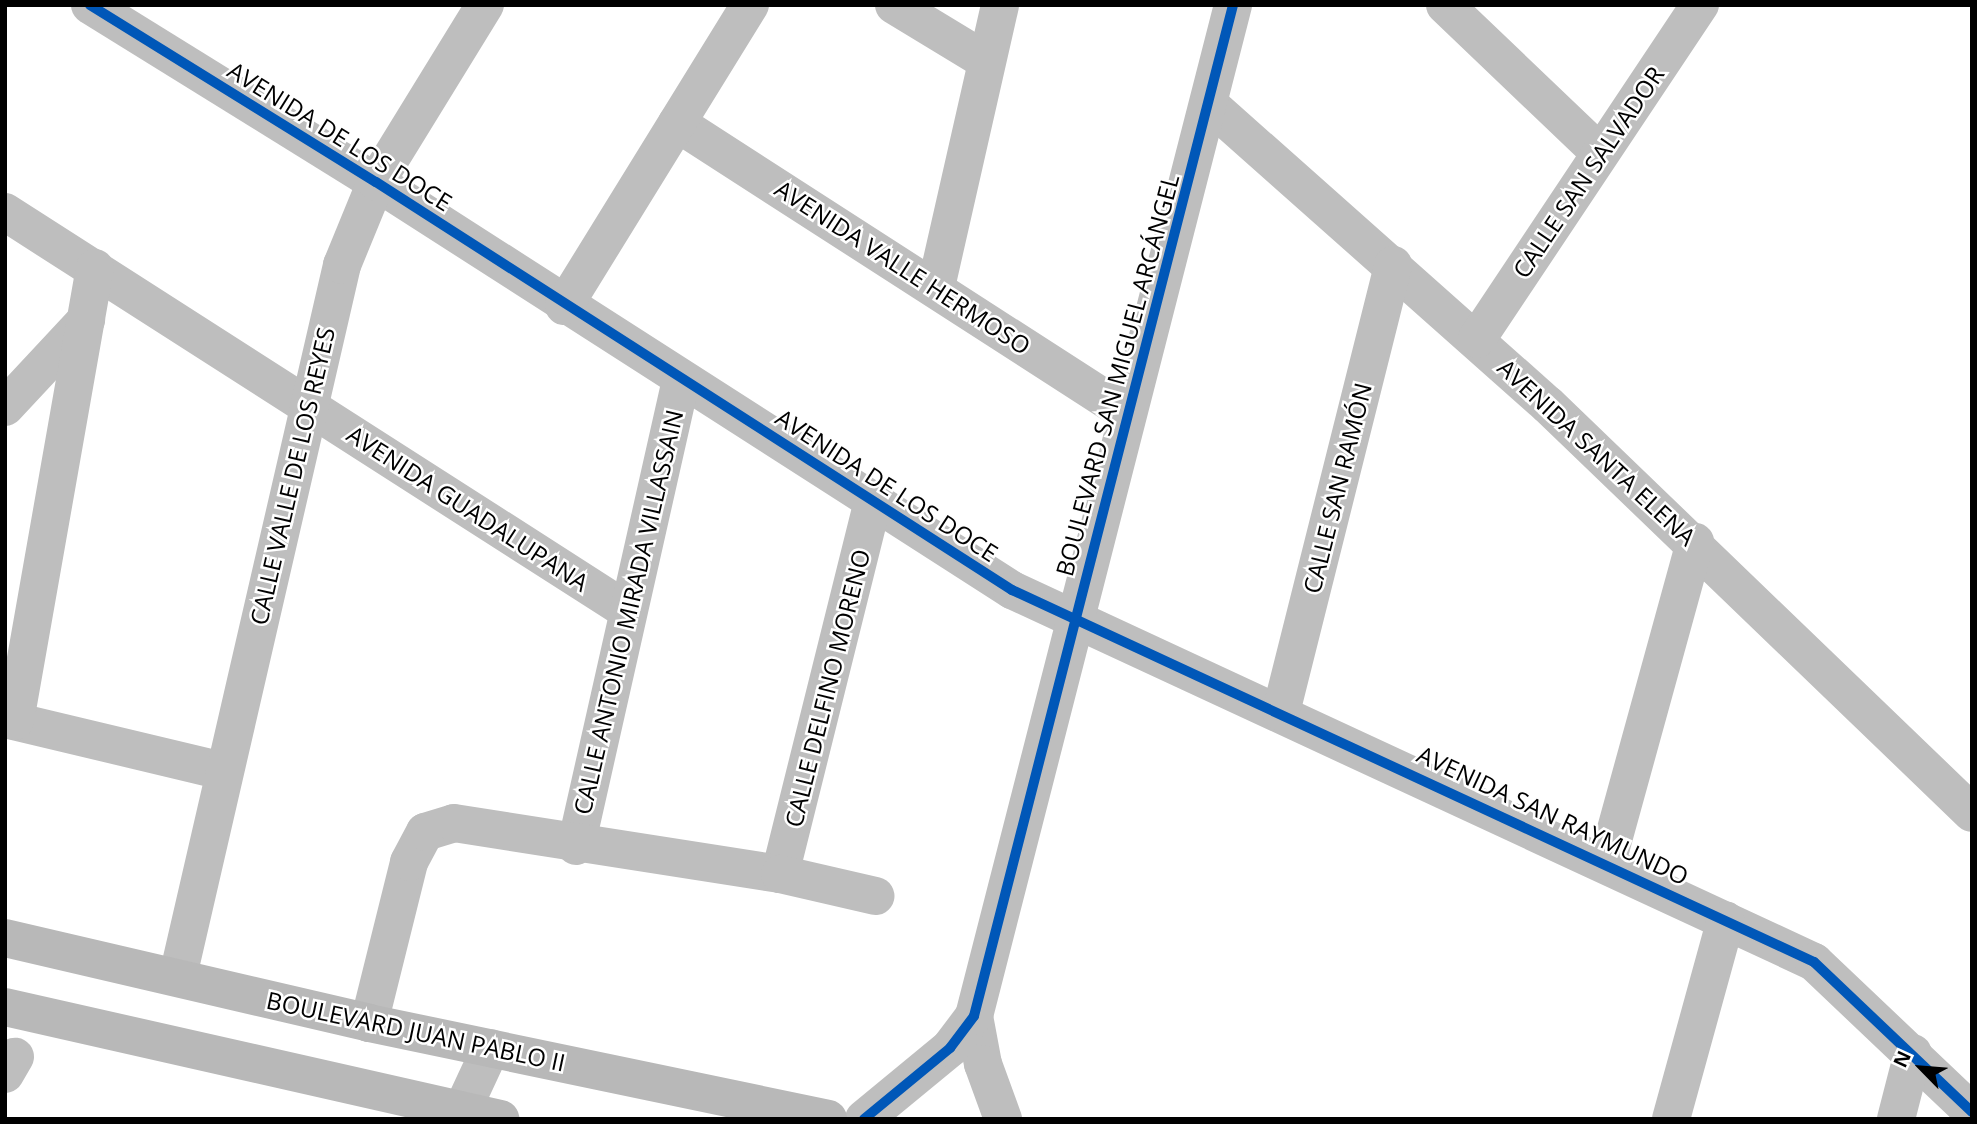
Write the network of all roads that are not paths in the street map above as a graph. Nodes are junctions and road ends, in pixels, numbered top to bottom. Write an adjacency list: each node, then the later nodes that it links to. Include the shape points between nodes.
1 (90, 5): 13 (street, AVENIDA DE LOS DOCE)
2 (485, 5): 13 (street, CALLE VALLE DE LOS REYES)
3 (750, 5): 11 (street)
4 (894, 5): 9 (street)
5 (1000, 5): 9 (street)
6 (1233, 5): 10 (street, BOULEVARD SAN MIGUEL ARCÁNGEL)
7 (1445, 5): 12 (street)
8 (1700, 5): 12 (street, CALLE SAN SALVADOR)
9 (986, 61): 17 (street)
10 (1210, 105): 15 (street, AVENIDA SANTA ELENA); 24 (street, BOULEVARD SAN MIGUEL ARCÁNGEL)
11 (677, 123): 17 (street, AVENIDA VALLE HERMOSO); 18 (street)
12 (1600, 153): 20 (street, CALLE SAN SALVADOR)
13 (376, 182): 18 (street, AVENIDA DE LOS DOCE); 22 (street, CALLE VALLE DE LOS REYES, via 342,265)
14 (5, 212): 16 (street, AVENIDA GUADALUPANA)
15 (1393, 265): 20 (street, AVENIDA SANTA ELENA); 29 (street, CALLE SAN RAMÓN)
16 (95, 268): 19 (street); 22 (street, AVENIDA GUADALUPANA)
17 (936, 286): 24 (street, AVENIDA VALLE HERMOSO)
18 (564, 306): 21 (street, AVENIDA DE LOS DOCE)
19 (86, 320): 23 (street); 30 (street)
20 (1477, 339): 26 (street, AVENIDA SANTA ELENA)
21 (681, 379): 25 (street, AVENIDA DE LOS DOCE); 27 (street, CALLE ANTONIO MIRADA VILLASSAIN)
22 (307, 405): 27 (street, AVENIDA GUADALUPANA); 31 (street, CALLE VALLE DE LOS REYES)
23 (5, 407)
24 (1127, 413): 28 (street, BOULEVARD SAN MIGUEL ARCÁNGEL)
25 (873, 501): 28 (street, AVENIDA DE LOS DOCE, via 1012,590); 35 (street, CALLE DELFINO MORENO)
26 (1695, 542): 32 (street, AVENIDA SANTA ELENA); 34 (street)
27 (628, 611): 33 (street, CALLE ANTONIO MIRADA VILLASSAIN)
28 (1075, 618): 29 (street, AVENIDA SAN RAYMUNDO); 41 (street, BOULEVARD SAN MIGUEL ARCÁNGEL)
29 (1281, 712): 34 (street, AVENIDA SAN RAYMUNDO)
30 (10, 720): 31 (street)
31 (224, 771): 39 (street, CALLE VALLE DE LOS REYES)
32 (1972, 813)
33 (576, 846): 35 (street); 42 (street, via 454,823 425,832 409,862)
34 (1607, 862): 37 (street, AVENIDA SAN RAYMUNDO)
35 (780, 874): 36 (street)
36 (875, 896)
37 (1726, 920): 44 (street, AVENIDA SAN RAYMUNDO, via 1814,962); 51 (street)
38 (5, 938): 39 (street, BOULEVARD JUAN PABLO II)
39 (178, 976): 42 (street, BOULEVARD JUAN PABLO II)
40 (5, 1007): 46 (street)
41 (974, 1016): 49 (street, BOULEVARD SAN MIGUEL ARCÁNGEL, via 950,1048); 50 (street, BOULEVARD SAN MIGUEL ARCÁNGEL)
42 (369, 1023): 43 (street, BOULEVARD JUAN PABLO II)
43 (492, 1048): 46 (street); 48 (street, BOULEVARD JUAN PABLO II)
44 (1913, 1054): 45 (street, AVENIDA SAN RAYMUNDO); 52 (street)
45 (1972, 1112)
46 (461, 1115): 47 (street)
47 (500, 1119)
48 (828, 1119)
49 (864, 1119)
50 (1003, 1119)
51 (1671, 1119)
52 (1896, 1119)

